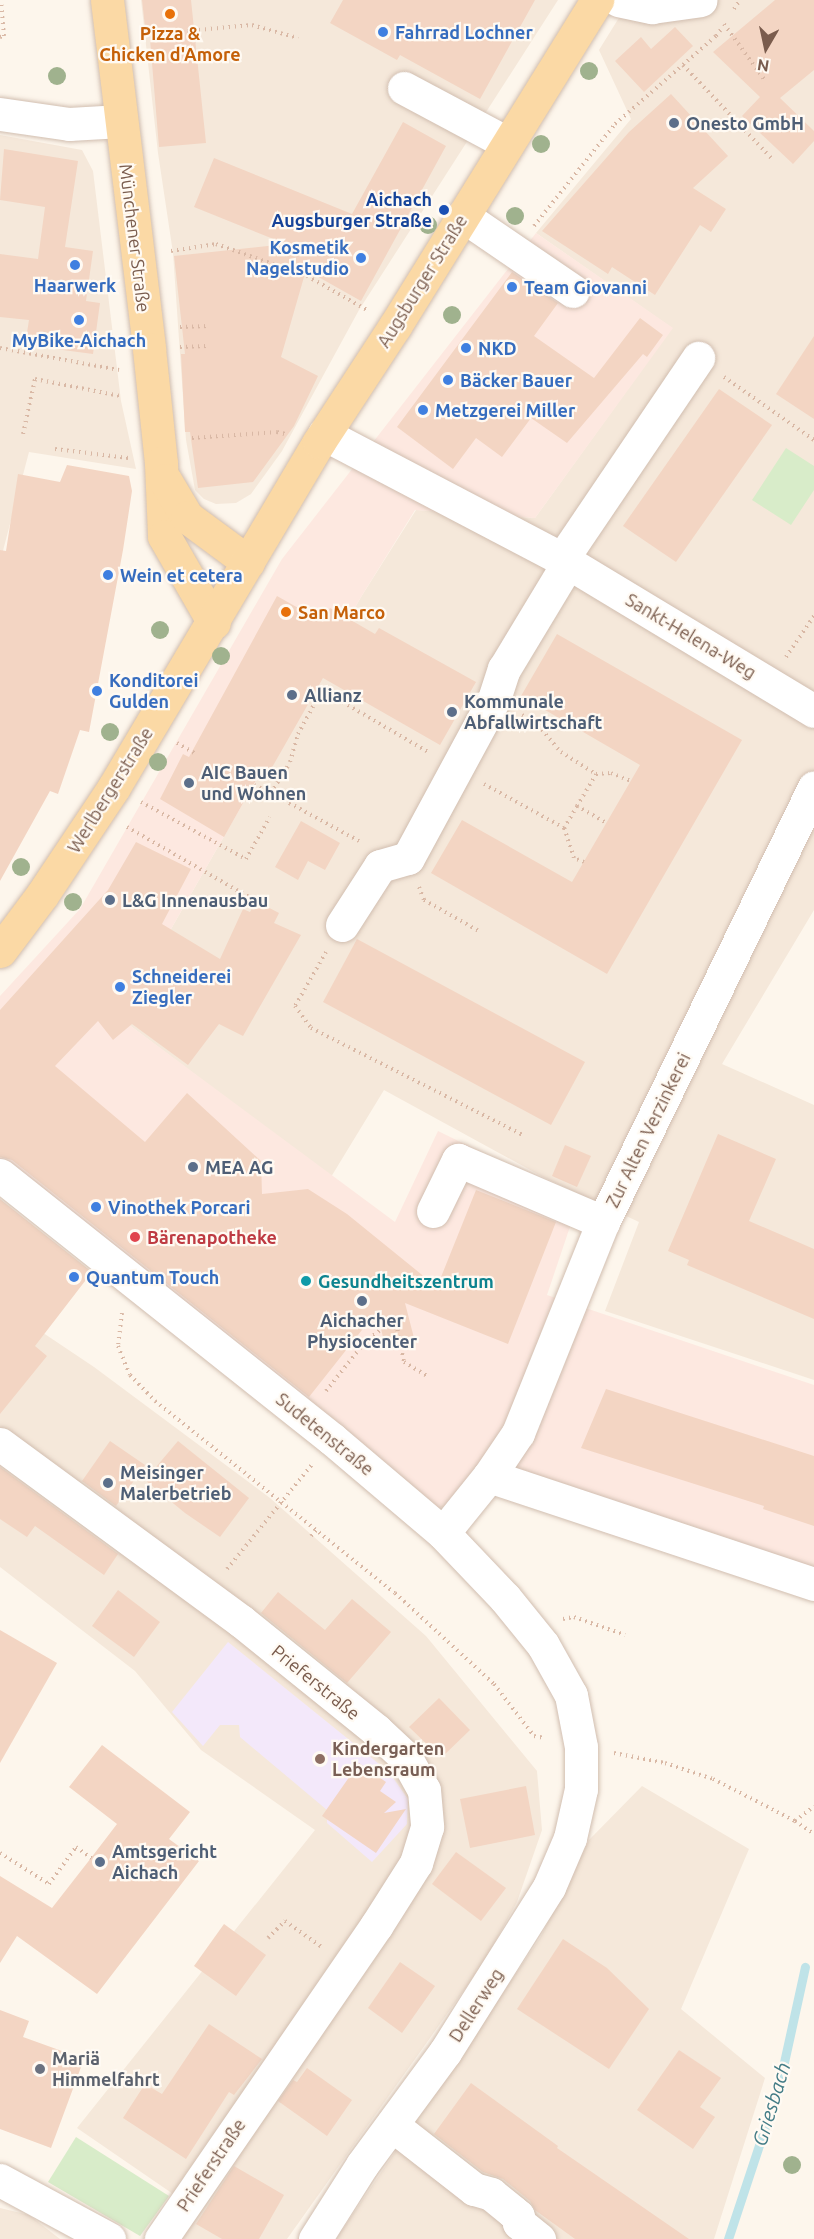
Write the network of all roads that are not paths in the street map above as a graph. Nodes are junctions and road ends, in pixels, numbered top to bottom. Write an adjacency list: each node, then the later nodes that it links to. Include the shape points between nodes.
1 (107, 0): 7 (main road, Münchener Straße)
2 (597, 0): 8 (main road, Augsburger Straße)
3 (618, 0): 4 (street, via 652,7)
4 (701, 0)
5 (404, 88): 8 (street)
6 (0, 114): 7 (street, via 69,124)
7 (121, 121): 13 (main road, Münchener Straße)
8 (507, 143): 9 (main road, Augsburger Straße)
9 (463, 216): 10 (street); 12 (main road, Augsburger Straße)
10 (573, 291)
11 (698, 358): 14 (street)
12 (321, 438): 14 (street, Sankt-Helena-Weg); 15 (main road, Augsburger Straße)
13 (160, 458): 15 (main road, Münchener Straße, via 186,517); 16 (main road, Münchener Straße, via 165,536)
14 (565, 561): 17 (street, Sankt-Helena-Weg); 19 (street, via 504,669 494,699 402,860 380,866)
15 (248, 562): 16 (main road, Werlbergerstraße)
16 (214, 623): 20 (main road, Werlbergerstraße, via 107,799)
17 (814, 711)
18 (814, 787): 23 (street, Zur Alten Verzinkerei)
19 (342, 925)
20 (0, 951)
21 (0, 1175): 26 (street, Sudetenstraße, via 305,1417)
22 (433, 1211): 23 (street, via 459,1160)
23 (603, 1222): 25 (street, Zur Alten Verzinkerei, via 518,1433)
24 (0, 1444): 32 (street, Prieferstraße, via 206,1595 376,1730 406,1758 424,1790 427,1827 416,1863)
25 (489, 1476): 26 (street, Zur Alten Verzinkerei); 27 (street)
26 (443, 1533): 28 (street, Sudetenstraße, via 505,1598 537,1639 571,1695)
27 (814, 1584)
28 (582, 1747): 29 (street, Dellerweg, via 581,1789 570,1839 549,1887 445,2052)
29 (392, 2125): 33 (street, Dellerweg); 34 (street, via 474,2189 491,2194)
30 (0, 2180): 31 (street)
31 (109, 2239)
32 (161, 2239)
33 (315, 2239)
34 (539, 2239)

